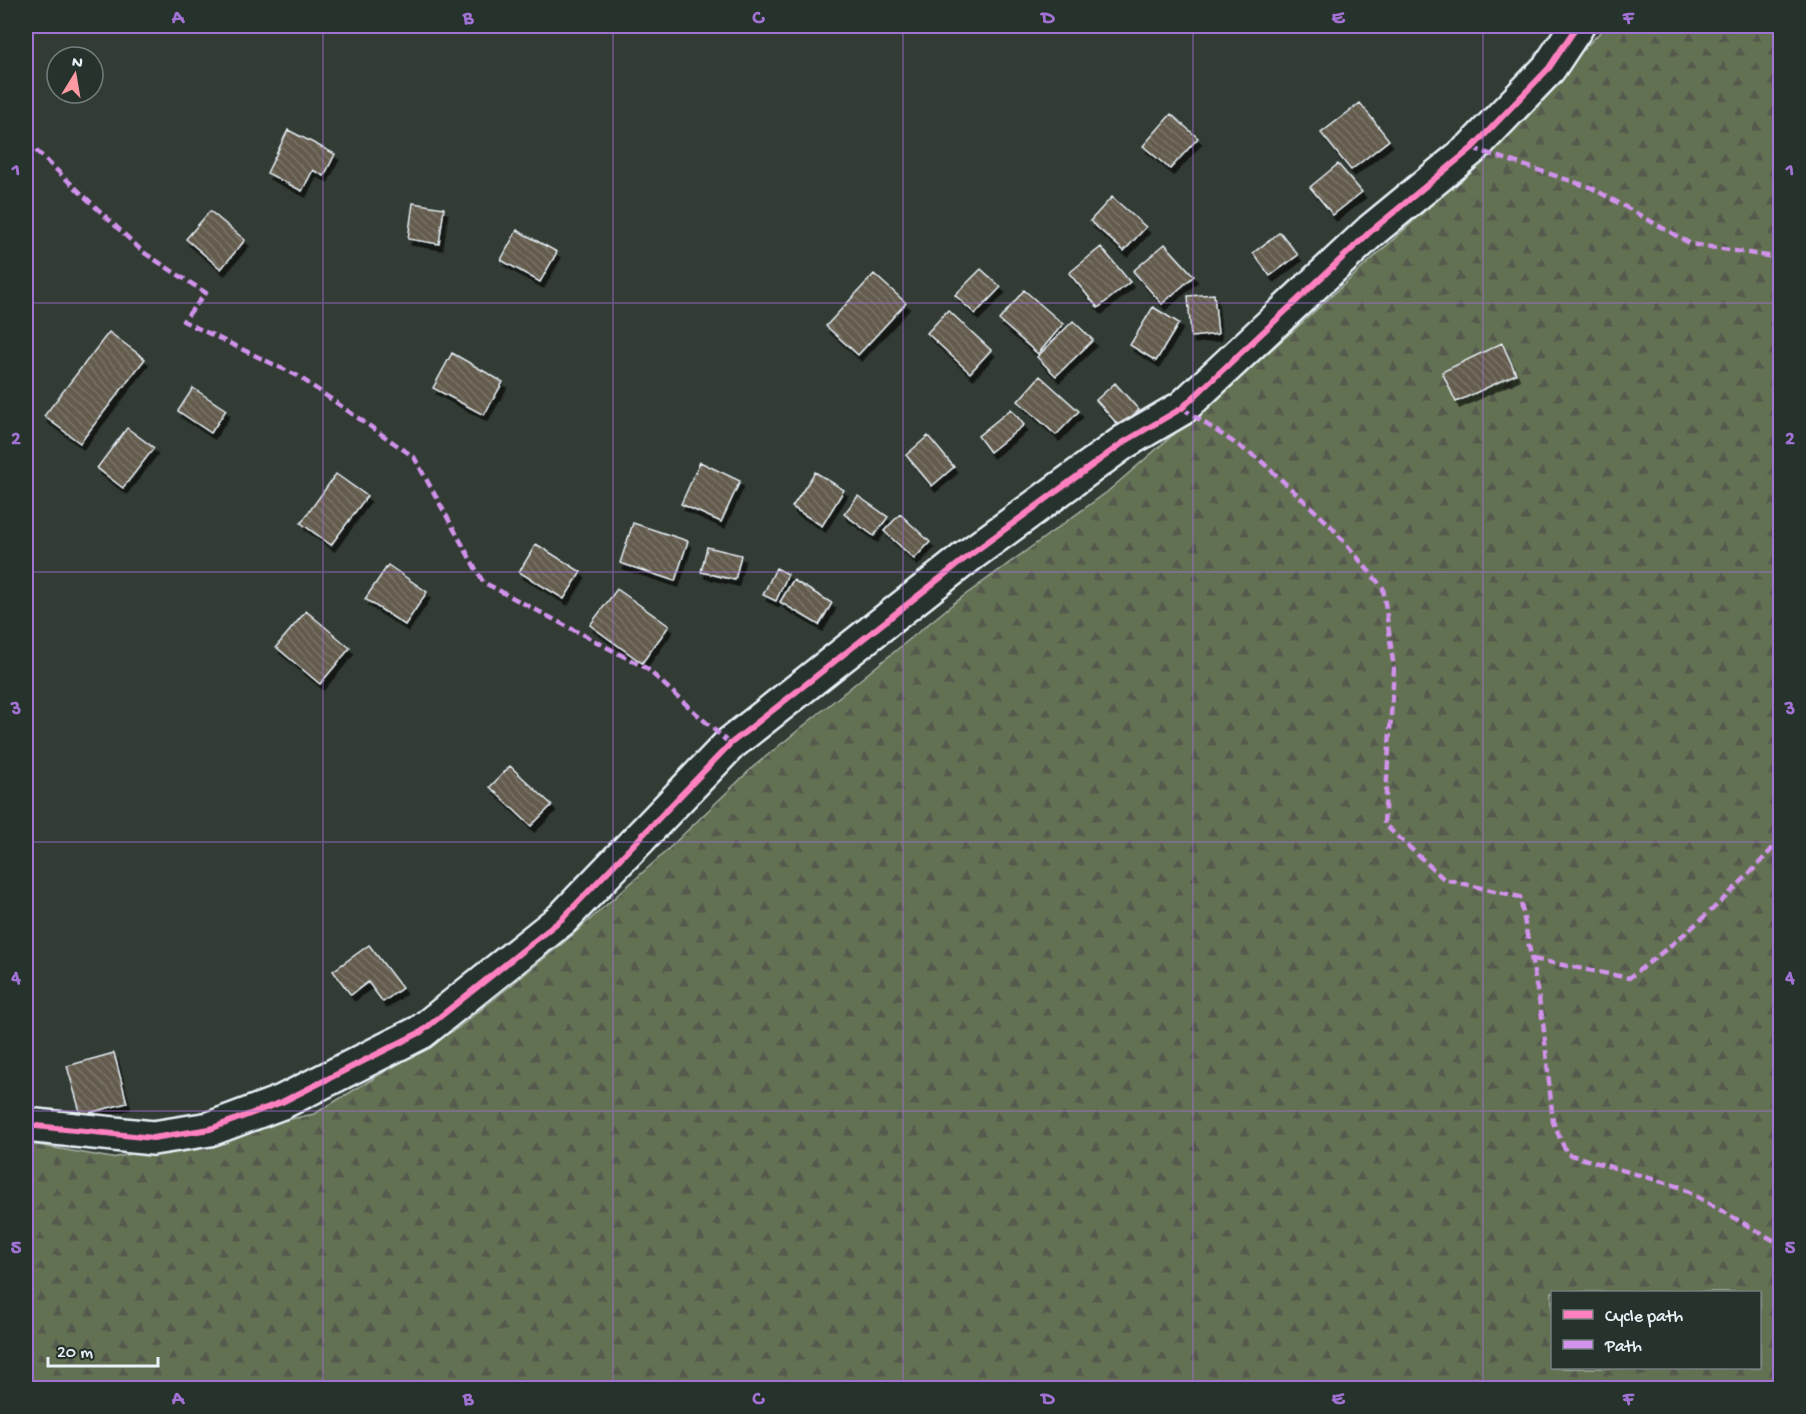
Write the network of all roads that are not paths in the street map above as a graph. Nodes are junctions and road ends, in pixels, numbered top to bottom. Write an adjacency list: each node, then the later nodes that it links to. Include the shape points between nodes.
1 (1577, 26): 2 (street, via 1549,68 1472,148 1371,231 1182,408 1124,442 967,557 730,744 562,919 421,1032 282,1102 210,1129 153,1138)
2 (26, 1125)

